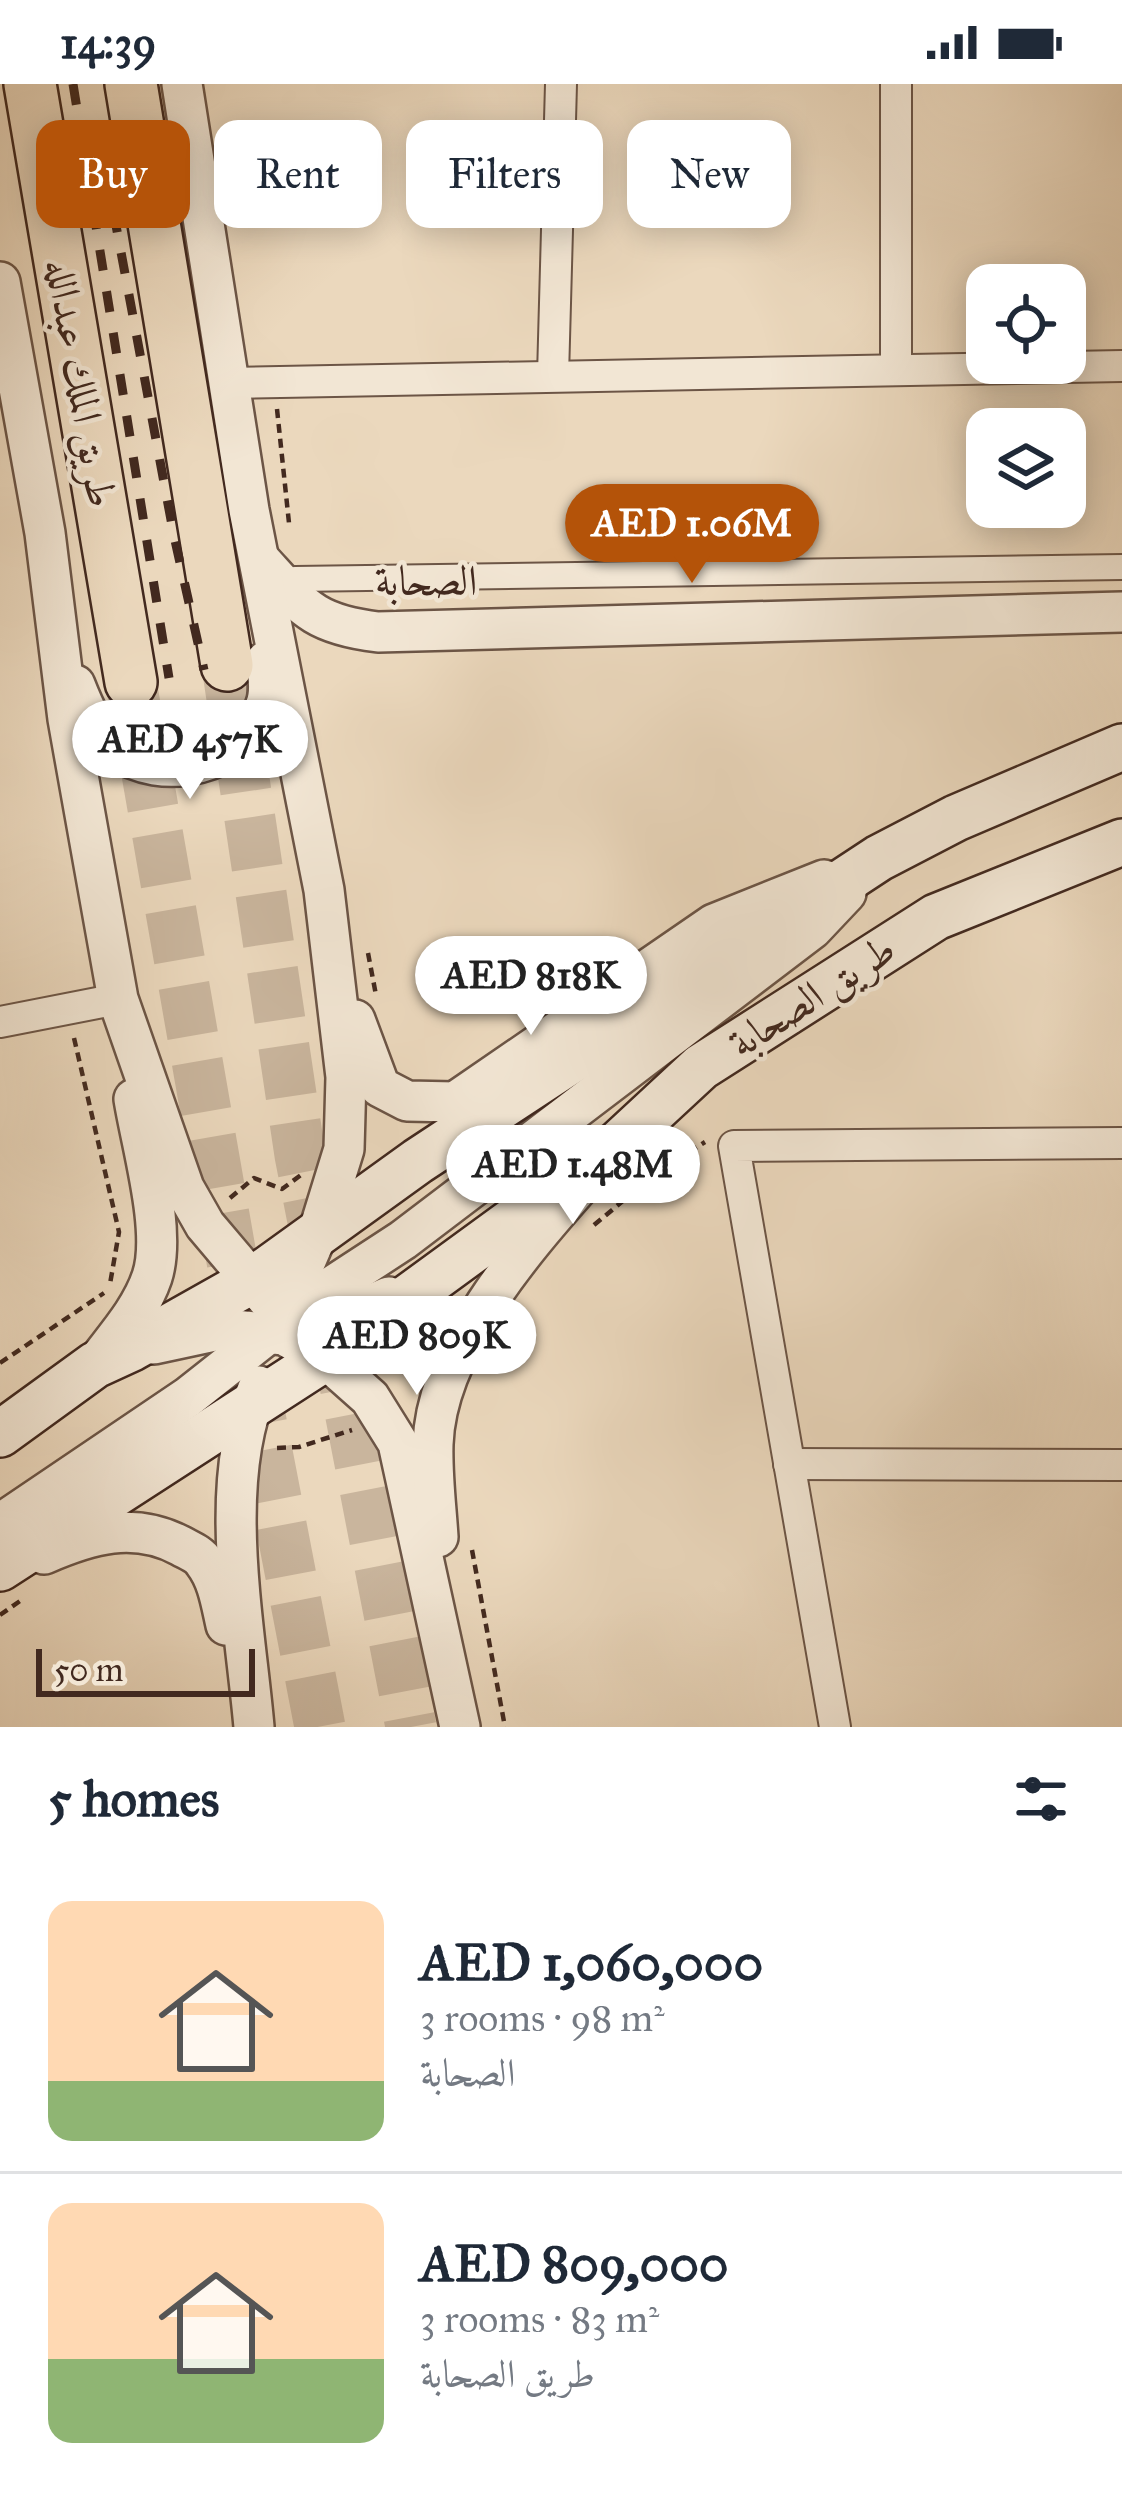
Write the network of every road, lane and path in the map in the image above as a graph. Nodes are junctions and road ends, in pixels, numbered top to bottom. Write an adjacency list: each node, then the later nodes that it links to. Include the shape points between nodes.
1 (30, 84): 18 (highway, طريق الملك عبدالله)
2 (131, 84): 17 (highway)
3 (182, 84): 10 (street)
4 (561, 84): 9 (street)
5 (896, 84): 8 (street)
6 (0, 283): 12 (street)
7 (1122, 366): 8 (street)
8 (896, 370): 9 (street)
9 (553, 376): 10 (street)
10 (227, 383): 11 (street)
11 (249, 510): 12 (street, via 266,706 250,732 208,763 163,767 117,750 95,728 76,688); 13 (street)
12 (45, 532): 23 (street, via 68,719)
13 (259, 559): 16 (street, الصحابة, via 320,620 378,632); 22 (street)
14 (1122, 566): 15 (street)
15 (295, 579)
16 (1122, 612)
17 (227, 665)
18 (131, 682)
19 (1122, 748): 21 (main road, طريق الصحابة)
20 (1122, 842): 27 (main road, طريق الصحابة, via 936,917 701,1067)
21 (879, 858): 22 (street, via 714,924 455,1102 407,1101 380,1087 360,1040); 32 (main road, طريق الصحابة); 35 (street, via 812,929)
22 (324, 890): 32 (street, via 346,1077 344,1149)
23 (118, 999): 24 (street); 34 (street, via 184,1188); 36 (street, via 159,1244 152,1279)
24 (68, 1009): 25 (street); 38 (path, via 119,1232 109,1289)
25 (0, 1022)
26 (1122, 1143): 28 (street)
27 (618, 1144): 33 (main road, طريق الصحابة); 49 (street, via 512,1262 448,1380 433,1441)
28 (734, 1146): 31 (path, via 706,1141); 43 (street)
29 (282, 1189): 30 (path, via 254,1178)
30 (240, 1191)
31 (591, 1227)
32 (319, 1230): 34 (main road, طريق الصحابة); 35 (street)
33 (440, 1276): 35 (street, via 336,1321); 37 (main road, طريق الصحابة)
34 (253, 1280): 35 (street); 36 (main road, طريق الصحابة)
35 (284, 1326): 36 (street, via 224,1329); 37 (street); 39 (street); 45 (street)
36 (114, 1356): 41 (main road, طريق الصحابة)
37 (325, 1358): 39 (main road, طريق الصحابة); 49 (street, via 370,1398 398,1443)
38 (0, 1363)
39 (248, 1410): 47 (main road, طريق الصحابة); 50 (street, via 236,1528)
40 (348, 1432): 42 (path)
41 (0, 1434)
42 (281, 1446)
43 (789, 1464): 44 (street); 53 (street)
44 (1122, 1465)
45 (0, 1524)
46 (468, 1530): 52 (path)
47 (11, 1578): 48 (path); 50 (street, via 87,1535 121,1531 160,1535 202,1557 216,1582)
48 (0, 1615)
49 (445, 1650): 51 (street)
50 (252, 1727)
51 (460, 1727)
52 (505, 1727)
53 (835, 1727)

